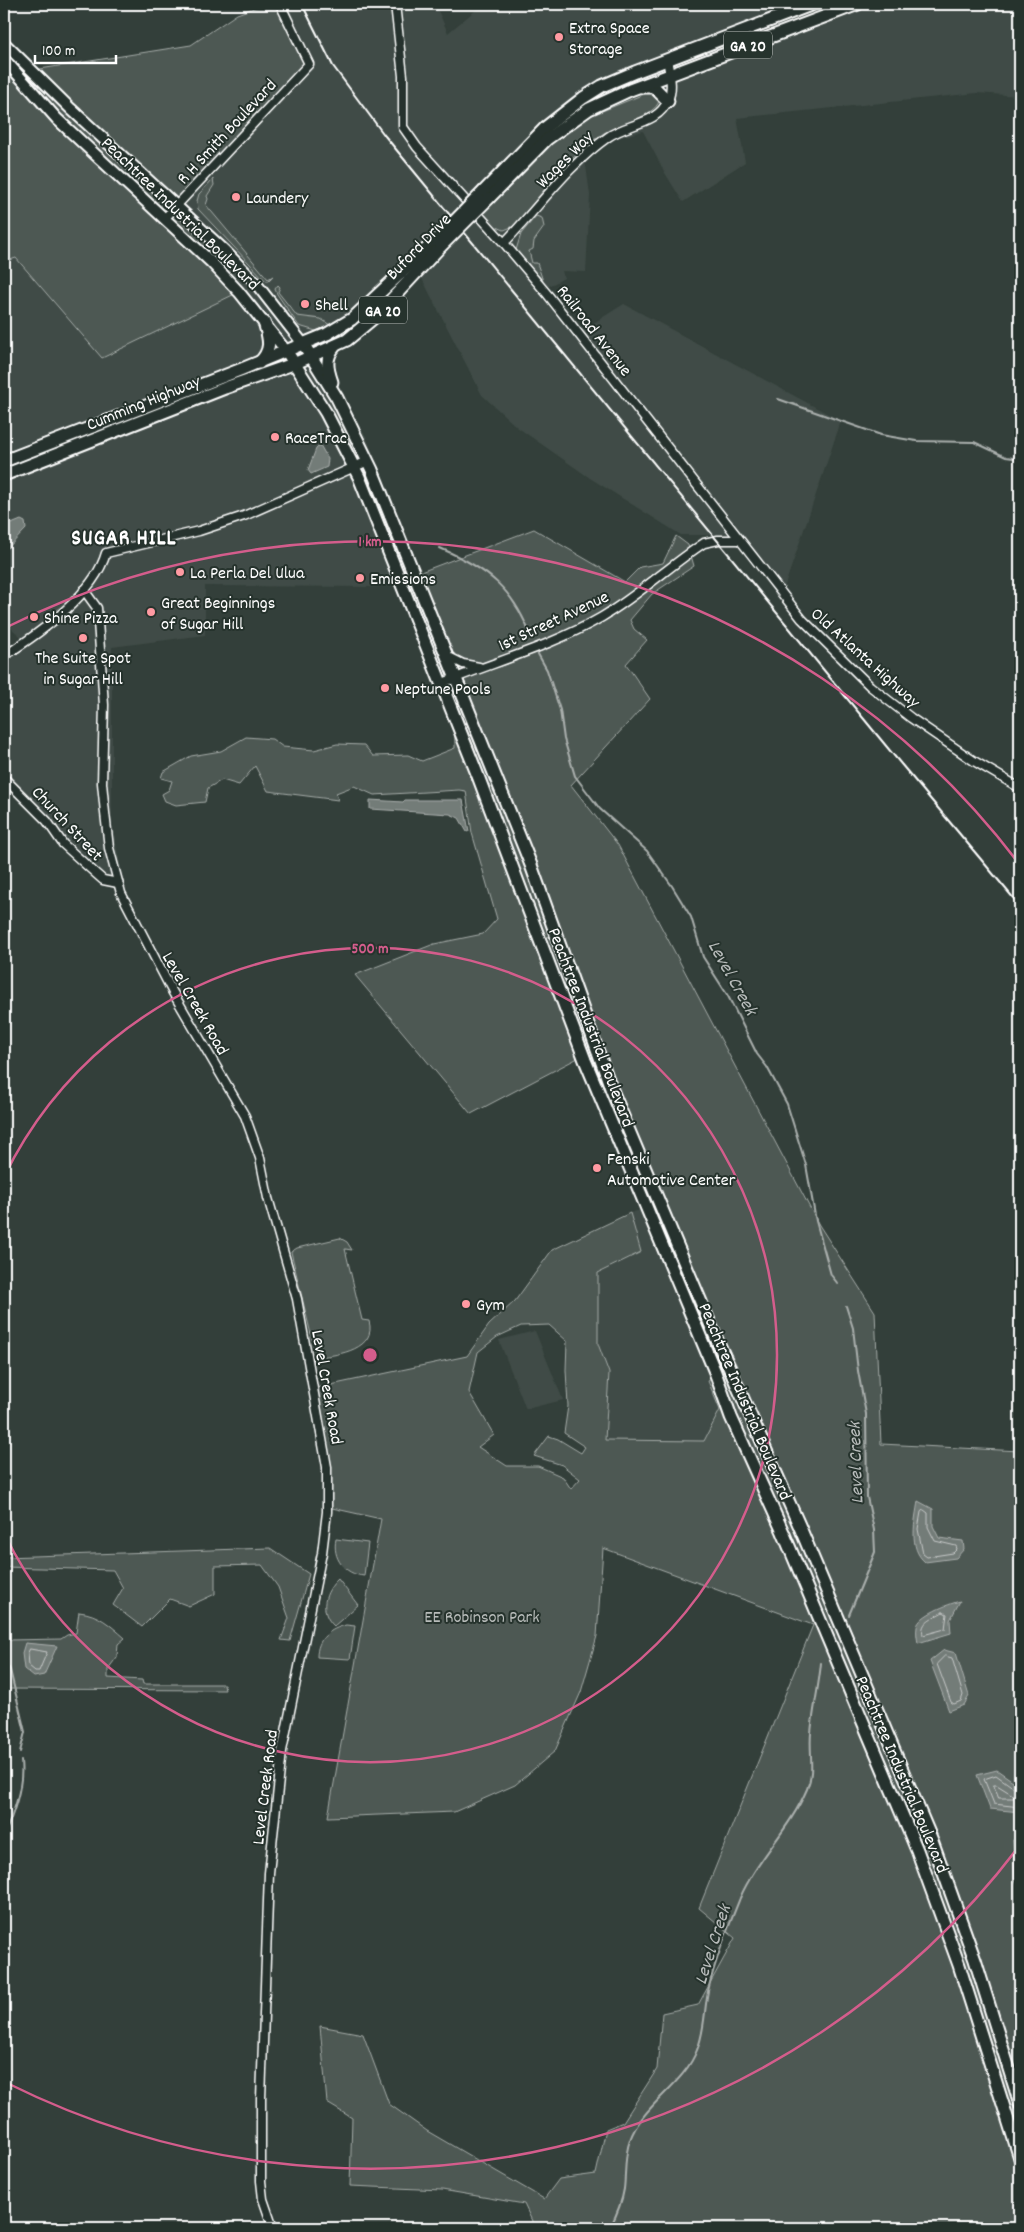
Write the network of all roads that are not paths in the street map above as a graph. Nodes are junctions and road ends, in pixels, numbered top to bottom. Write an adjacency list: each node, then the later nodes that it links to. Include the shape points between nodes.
1 (280, 4): 12 (street, R H Smith Boulevard, via 309,64)
2 (395, 4): 14 (street, Railroad Avenue, via 403,76 404,127 417,147)
3 (813, 4): 7 (highway, GA 20)
4 (858, 4): 8 (highway, GA 20)
5 (4, 43): 12 (main road, Peachtree Industrial Boulevard)
6 (4, 59): 13 (main road, Peachtree Industrial Boulevard, via 57,119)
7 (667, 59): 8 (street); 11 (highway, GA 20, via 602,86 583,98 546,127)
8 (670, 75): 9 (highway, GA 20); 10 (street)
9 (638, 87): 10 (highway, via 654,87); 11 (highway, GA 20, via 577,116)
10 (668, 101): 14 (street, Wages Way, via 654,118 610,135 576,162)
11 (487, 194): 15 (highway, Buford Drive / GA 20, bridge)
12 (177, 206): 13 (street, R H Smith Boulevard); 17 (main road, Peachtree Industrial Boulevard, via 254,281)
13 (165, 218): 16 (main road, Peachtree Industrial Boulevard, via 228,280)
14 (504, 243): 28 (street, Railroad Avenue)
15 (438, 244): 17 (highway, Buford Drive / GA 20, via 352,320); 18 (highway, Buford Drive / GA 20, via 377,315 359,332)
16 (264, 322): 19 (main road, Peachtree Industrial Boulevard); 21 (highway, via 270,340 266,356)
17 (304, 345): 19 (highway, Buford Drive / GA 20); 20 (highway, Peachtree Industrial Boulevard)
18 (336, 345): 20 (highway, Buford Drive / GA 20); 23 (highway, via 327,361)
19 (287, 352): 21 (highway, Cumming Highway / GA 20); 22 (highway, Peachtree Industrial Boulevard)
20 (311, 357): 22 (highway, Buford Drive / GA 20); 23 (highway, Peachtree Industrial Boulevard)
21 (259, 363): 24 (highway, Cumming Highway / GA 20)
22 (296, 363): 26 (highway, Peachtree Industrial Boulevard); 27 (highway, Cumming Highway / GA 20)
23 (337, 398): 25 (highway, Peachtree Industrial Boulevard)
24 (4, 461)
25 (368, 462): 26 (street); 31 (highway, Peachtree Industrial Boulevard)
26 (355, 467): 29 (street, via 244,516 206,529 106,553 98,574); 34 (highway, Peachtree Industrial Boulevard)
27 (4, 476)
28 (739, 540): 32 (street, 1st Street Avenue, via 704,543 630,600 600,618); 36 (street, Old Atlanta Highway, via 802,619 870,686 957,750)
29 (84, 590): 30 (street, via 40,630); 37 (street, Level Creek Road, via 97,608 104,700 104,812)
30 (4, 656)
31 (449, 657): 32 (street, via 468,666); 33 (highway, Peachtree Industrial Boulevard)
32 (484, 667): 33 (street, 1st Street Avenue)
33 (457, 678): 34 (street); 38 (highway, Peachtree Industrial Boulevard, via 531,865 598,1054 933,1843 975,1960)
34 (440, 684): 39 (highway, Peachtree Industrial Boulevard, via 478,776 584,1060 731,1417 917,1850 959,1966)
35 (4, 778): 37 (street, Church Street, via 47,821 63,844 98,876)
36 (1020, 788)
37 (116, 883): 40 (street, Level Creek Road, via 172,991 245,1116 260,1158 297,1299 327,1467 327,1512 321,1561 282,1751 269,1873 261,2183)
38 (1020, 2104)
39 (1020, 2158)
40 (272, 2228)

